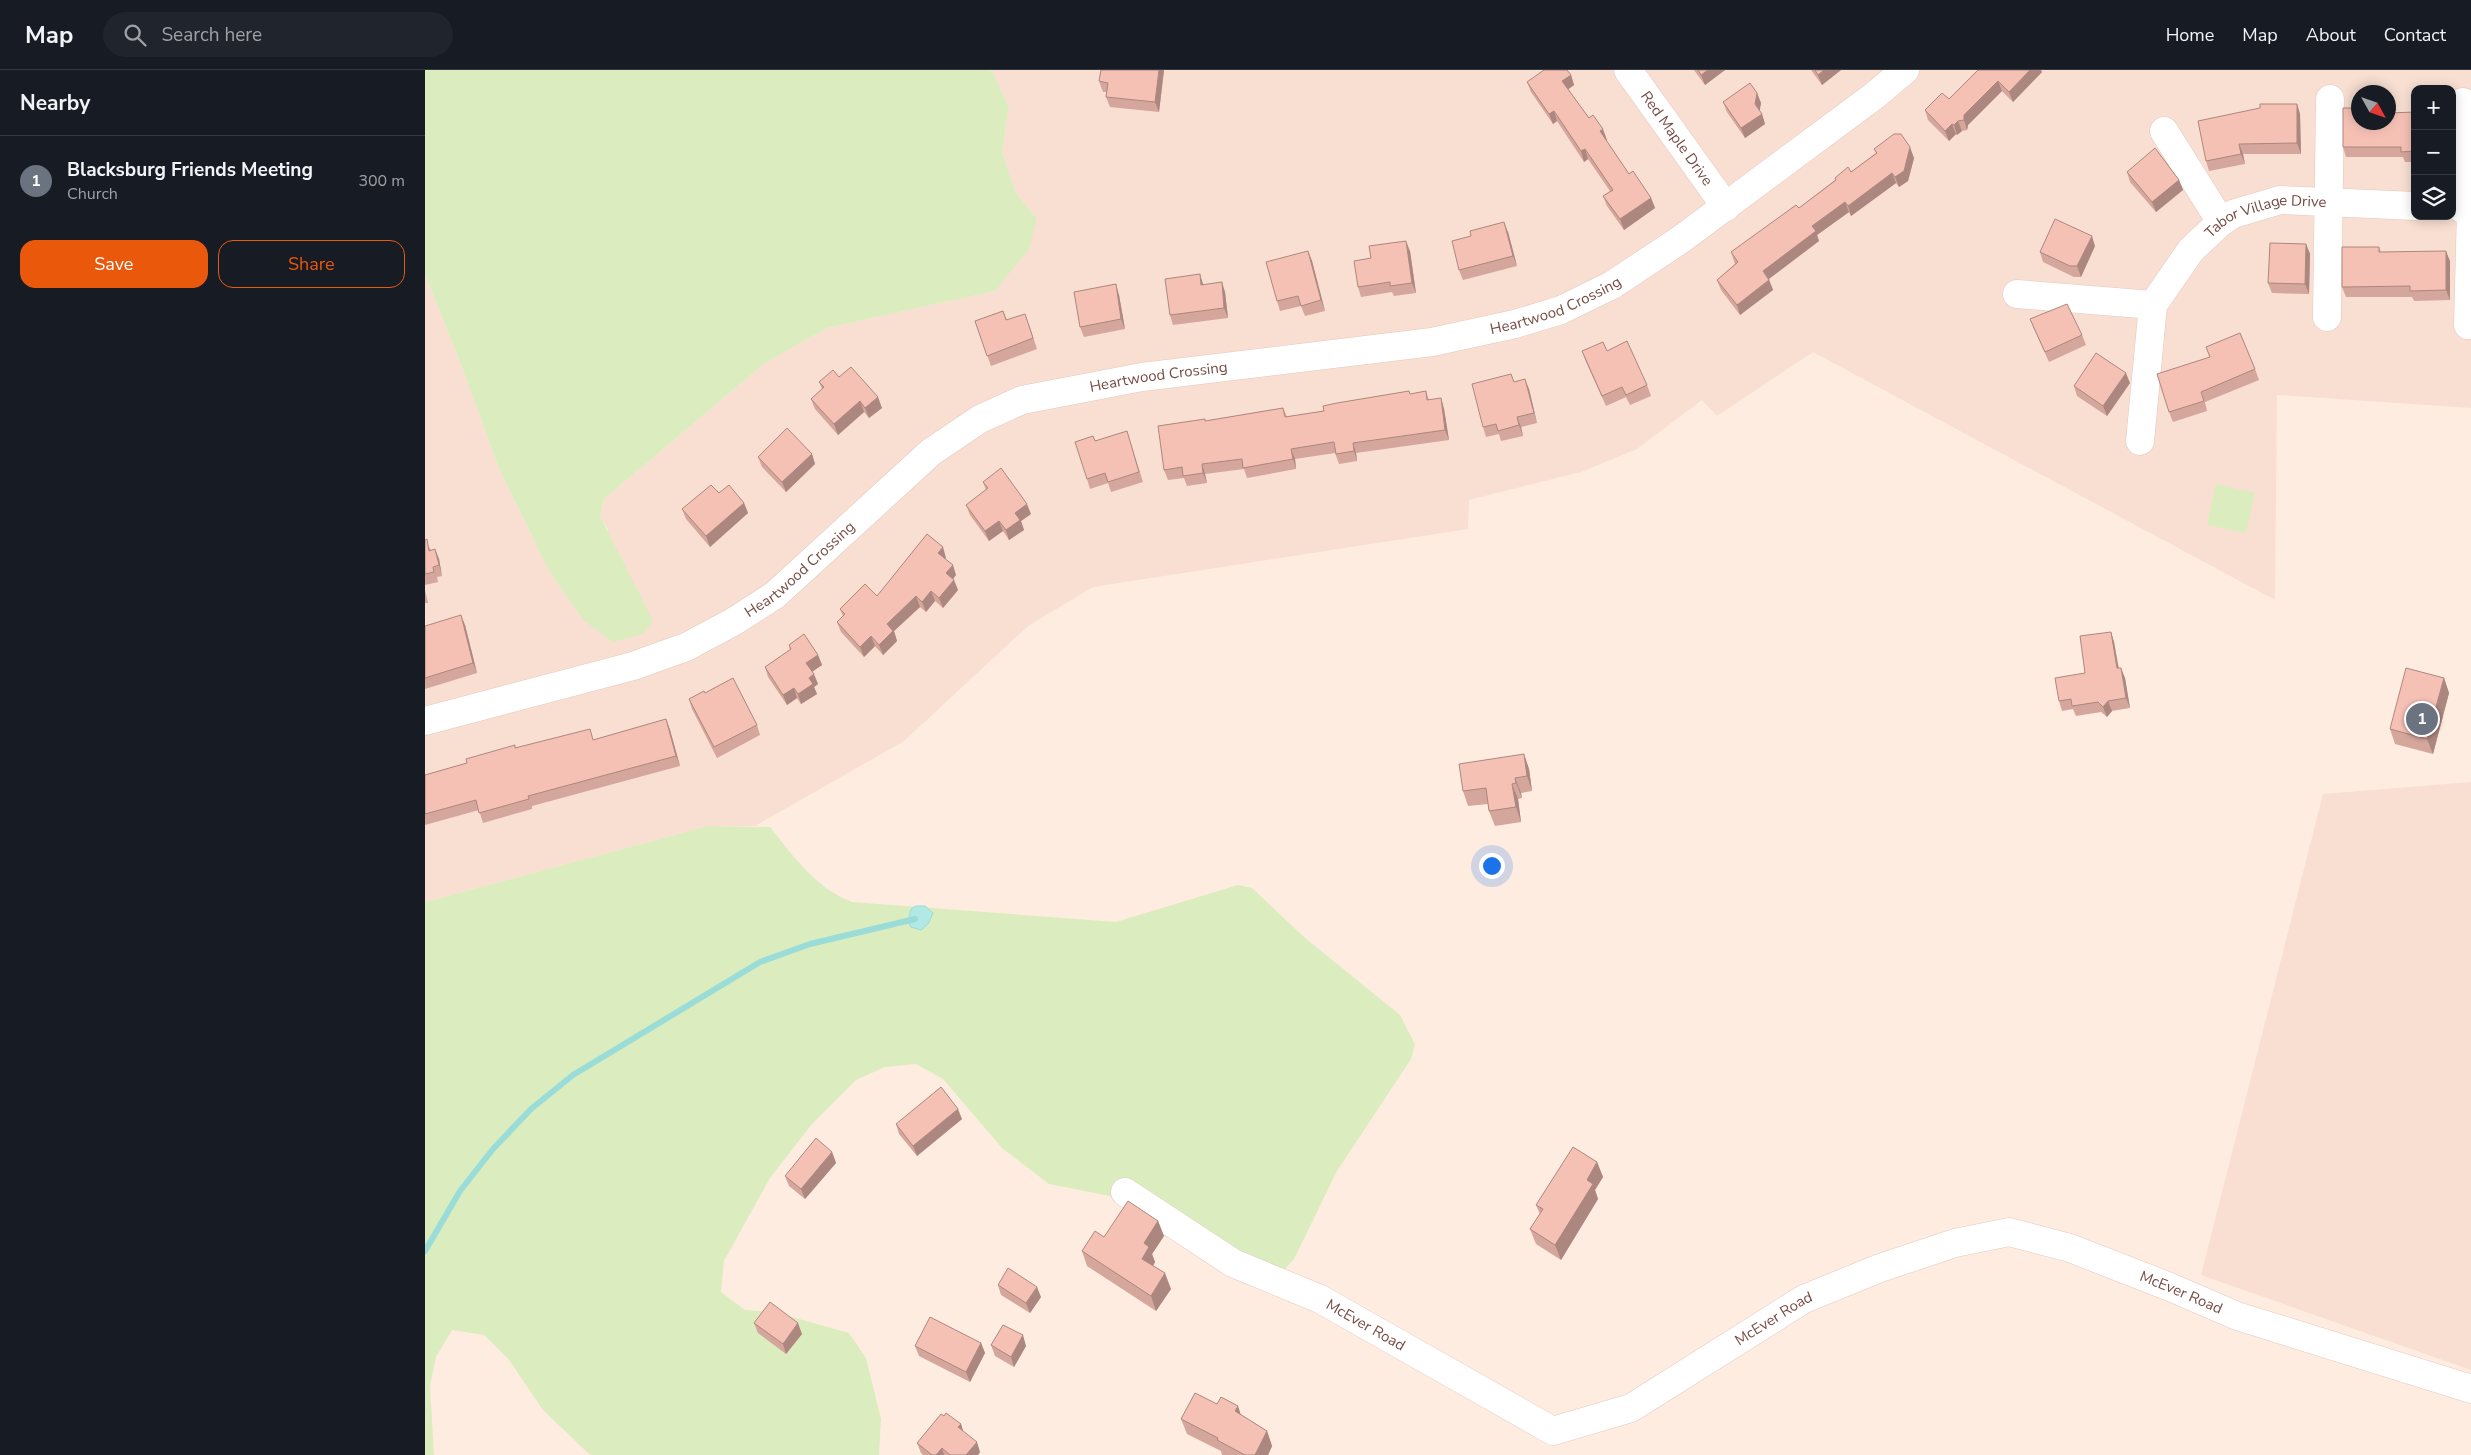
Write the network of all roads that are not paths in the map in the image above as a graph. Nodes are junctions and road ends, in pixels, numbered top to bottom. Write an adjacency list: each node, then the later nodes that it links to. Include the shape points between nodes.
1 (1628, 70): 8 (street, Red Maple Drive)
2 (1905, 70): 8 (street, Heartwood Crossing)
3 (2330, 100): 6 (street)
4 (2463, 102): 9 (street)
5 (2164, 131): 10 (street)
6 (2329, 202): 7 (street, Tabor Village Drive); 10 (street, Tabor Village Drive, via 2280,200 2233,214); 13 (street)
7 (2411, 206)
8 (1725, 207): 16 (street, Heartwood Crossing, via 1612,285 1561,310 1515,324 1432,342 1142,376 1022,400 980,419 931,452 775,595 733,622 686,647 633,666)
9 (2464, 209): 14 (street)
10 (2221, 222): 12 (street, Tabor Village Drive, via 2191,250)
11 (2017, 294): 12 (street)
12 (2153, 305): 15 (street)
13 (2327, 317)
14 (2468, 325)
15 (2139, 441)
16 (425, 721)
17 (1125, 1192): 18 (street, McEver Road, via 1233,1263 1320,1299 1553,1431 1631,1408 1804,1299 1880,1268 1955,1243 2009,1232 2070,1248 2237,1316)
18 (2471, 1389)

